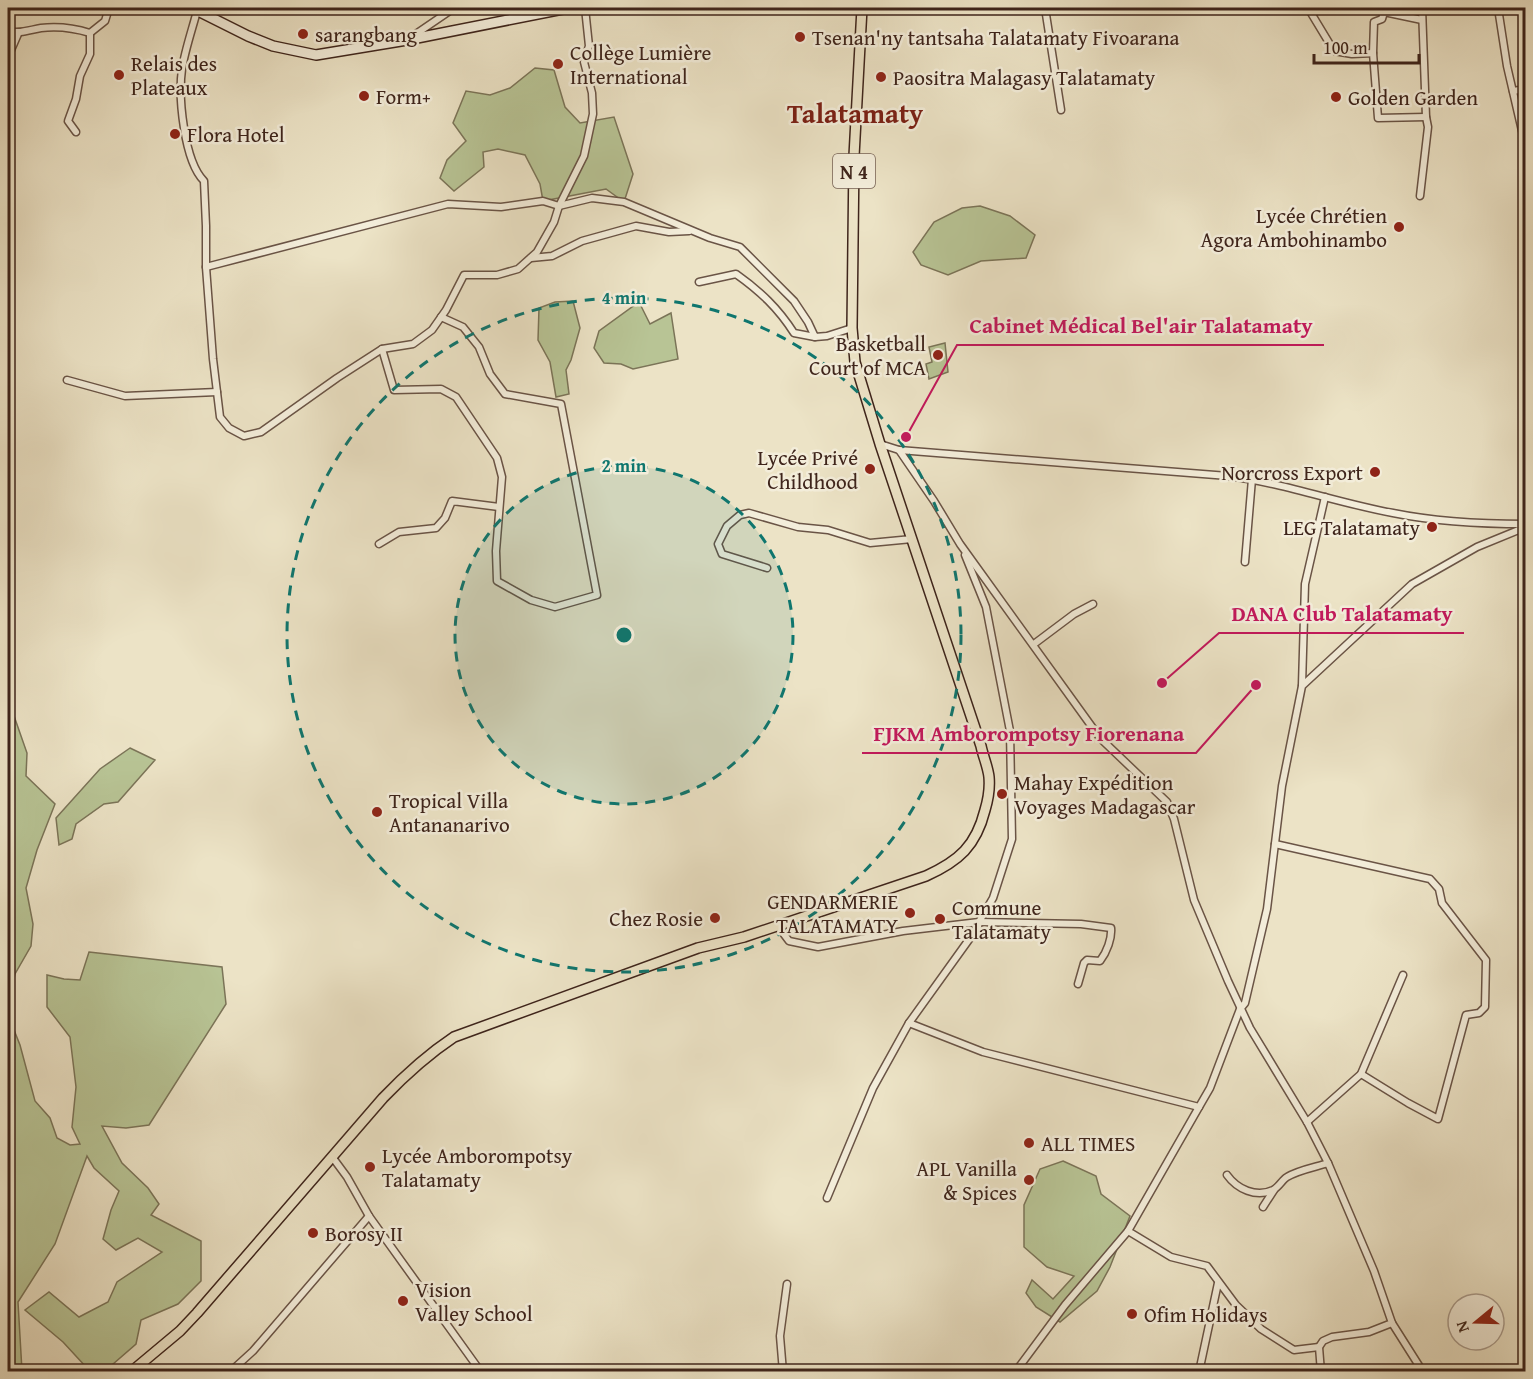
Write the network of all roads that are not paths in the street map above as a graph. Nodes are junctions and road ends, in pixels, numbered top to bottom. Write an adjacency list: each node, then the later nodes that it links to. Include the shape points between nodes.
1 (109, 8): 13 (street, via 105,21)
2 (454, 8): 15 (street)
3 (568, 8): 15 (main road)
4 (585, 8): 25 (street, via 589,46 584,62 593,114 584,156)
5 (1045, 8): 20 (street)
6 (1308, 8): 16 (street, via 1334,51)
7 (1422, 8): 11 (street)
8 (1498, 8): 19 (street)
9 (195, 9): 15 (main road, via 264,43 316,55); 28 (street, via 182,69 182,106 196,173 204,181)
10 (861, 10): 31 (main road, N 4)
11 (1422, 20): 16 (street, via 1384,12 1383,19 1374,22); 21 (street)
12 (8, 31): 14 (street)
13 (90, 33): 14 (street, via 72,27); 22 (street, via 90,54 68,121)
14 (18, 34): 17 (street)
15 (407, 40)
16 (1373, 53): 21 (street, via 1378,118)
17 (8, 57)
18 (1526, 88): 19 (street)
19 (1513, 91): 23 (street)
20 (1061, 110)
21 (1426, 117): 24 (street)
22 (76, 132)
23 (1526, 148)
24 (1420, 196)
25 (560, 206): 26 (street, via 592,198 624,202); 27 (street, via 537,252); 28 (street, via 543,201 501,207 448,204)
26 (692, 231): 27 (street, via 669,232 636,226 582,241 552,256); 32 (street, via 740,247 794,301)
27 (530, 258): 30 (street, via 518,269 497,275 464,274)
28 (206, 267): 35 (street)
29 (699, 282): 32 (street, via 736,274 761,292 794,333)
30 (441, 317): 33 (street, via 432,330 413,344); 40 (street, via 463,327 506,394 561,404 597,595 555,607 531,600 497,581)
31 (852, 328): 32 (street); 36 (main road, via 855,362)
32 (814, 337)
33 (382, 349): 35 (street, via 253,435 244,436 229,428 220,417); 40 (street, via 394,390 441,389 456,397 497,458 501,477)
34 (67, 380): 35 (street, via 125,396)
35 (217, 392)
36 (880, 444): 37 (street); 42 (main road)
37 (899, 450): 38 (street); 44 (street)
38 (1252, 479): 39 (street); 45 (street)
39 (1325, 497): 41 (street, via 1450,522); 49 (street, via 1305,584)
40 (499, 507): 43 (street, via 452,501 436,528 399,532)
41 (1526, 525): 49 (street, via 1412,584)
42 (912, 539): 46 (street, via 870,543 828,530 798,527 748,513 740,515 727,526 718,544 722,554); 52 (main road, via 989,777 988,801 980,829 960,856 926,876)
43 (379, 544)
44 (960, 544): 48 (street); 51 (street, via 986,607 1010,731 1012,839 993,898)
45 (1245, 562)
46 (766, 568)
47 (1092, 604): 48 (street)
48 (1034, 644): 55 (street, via 1100,738 1167,802 1194,900)
49 (1302, 686): 50 (street)
50 (1275, 844): 55 (street, via 1267,909 1245,1003); 57 (street, via 1430,879 1439,889 1442,903 1486,960 1485,1007 1479,1013 1466,1015 1438,1119)
51 (978, 922): 52 (street, via 818,947 789,941); 54 (street, via 1111,928 1103,957 1084,963); 56 (street)
52 (777, 925): 60 (main road, via 698,948 454,1037 410,1070)
53 (1402, 975): 57 (street)
54 (1078, 984)
55 (1240, 1009): 58 (street); 59 (street)
56 (909, 1023): 58 (street, via 983,1052); 64 (street, via 873,1088)
57 (1361, 1074): 59 (street)
58 (1199, 1107): 67 (street)
59 (1307, 1122): 61 (street)
60 (333, 1158): 66 (street); 72 (main road, via 180,1331)
61 (1328, 1163): 63 (street, via 1288,1176); 70 (street)
62 (1227, 1175): 63 (street, via 1241,1189 1257,1194)
63 (1274, 1190): 65 (street)
64 (827, 1198)
65 (1263, 1207)
66 (369, 1216): 73 (street, via 253,1351); 74 (street)
67 (1128, 1232): 68 (street, via 1171,1257 1207,1266); 76 (street, via 1065,1305)
68 (1218, 1283): 71 (street, via 1261,1329 1294,1350); 77 (street)
69 (787, 1284): 75 (street, via 780,1335)
70 (1392, 1323): 71 (street, via 1369,1332 1332,1337); 79 (street)
71 (1319, 1347): 78 (street)
72 (131, 1371)
73 (230, 1371)
74 (481, 1371)
75 (783, 1371)
76 (1016, 1371)
77 (1199, 1371)
78 (1321, 1371)
79 (1423, 1371)

